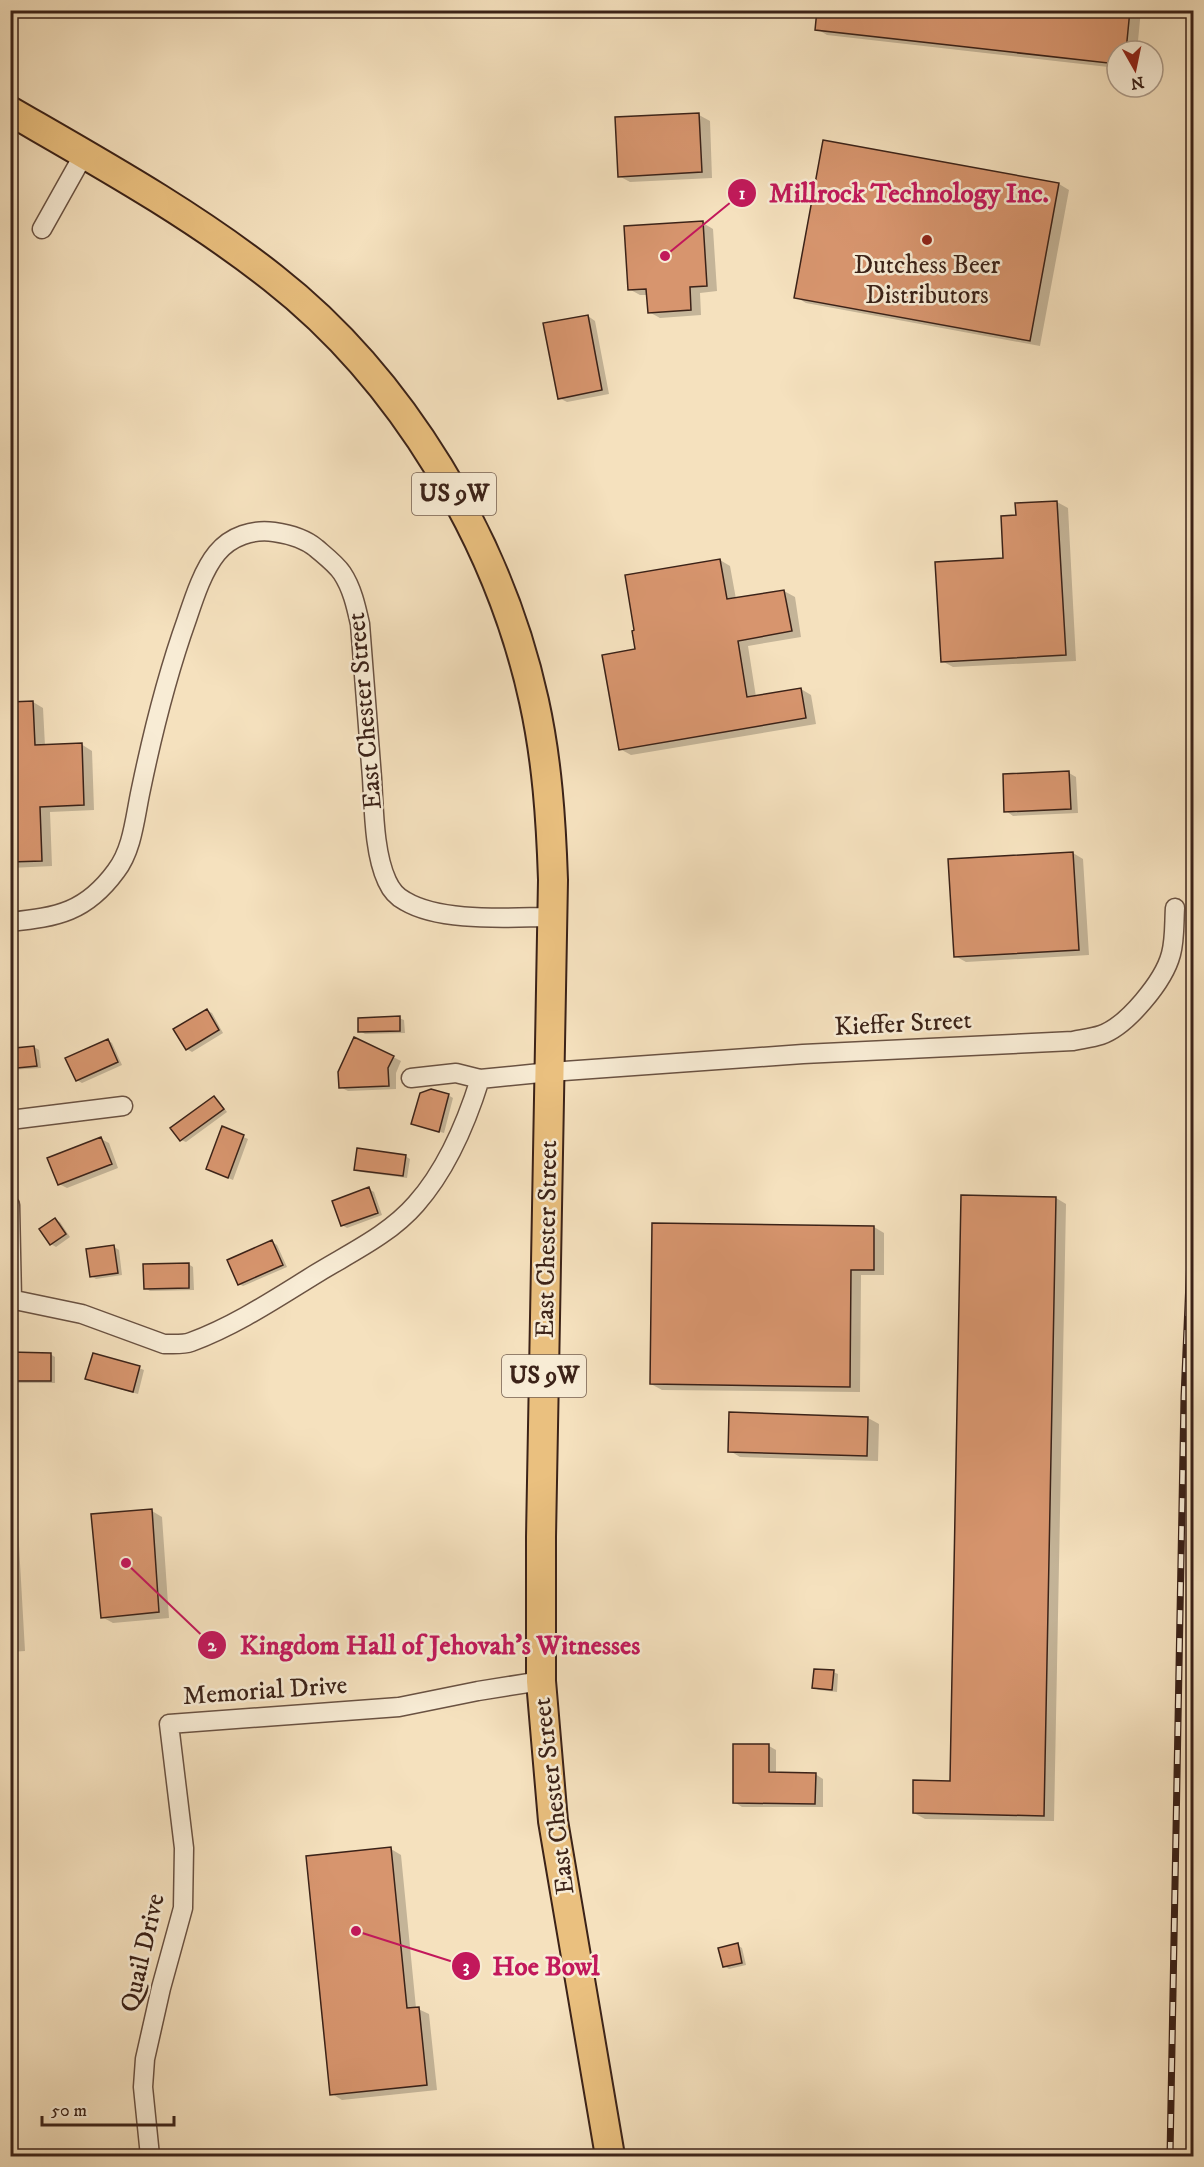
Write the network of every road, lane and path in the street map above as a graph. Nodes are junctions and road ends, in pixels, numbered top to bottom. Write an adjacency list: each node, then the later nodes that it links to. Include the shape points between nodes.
1 (10, 111): 2 (main road, US 9W)
2 (84, 154): 3 (street); 5 (main road, US 9W, via 230,246 305,305 390,398 439,469 494,575 529,680 549,795)
3 (42, 229)
4 (1175, 908): 7 (street, Kieffer Street, via 1171,953 1163,975 1138,1008 1101,1035 1073,1041)
5 (553, 917): 6 (street, East Chester Street, via 479,917 426,910 395,894 380,859 355,602 342,572 313,546 288,534 265,531 241,535 224,546 196,592 158,710 129,844 118,869 98,894 75,909); 7 (main road, US 9W)
6 (10, 922)
7 (550, 1072): 9 (street, Kieffer Street); 14 (main road, East Chester Street / US 9W)
8 (411, 1078): 9 (street, Kieffer Street, via 456,1073)
9 (480, 1079): 13 (street, via 444,1167 416,1205 386,1232 241,1320 190,1343 164,1344 82,1314)
10 (123, 1106): 11 (street)
11 (10, 1120)
12 (10, 1206): 13 (street)
13 (11, 1299)
14 (541, 1681): 15 (street, Memorial Drive, via 399,1707); 17 (main road, East Chester Street / US 9W, via 553,1821)
15 (169, 1724): 16 (street, Quail Drive, via 184,1848 183,1908 145,2059 143,2088)
16 (150, 2157)
17 (610, 2157)

